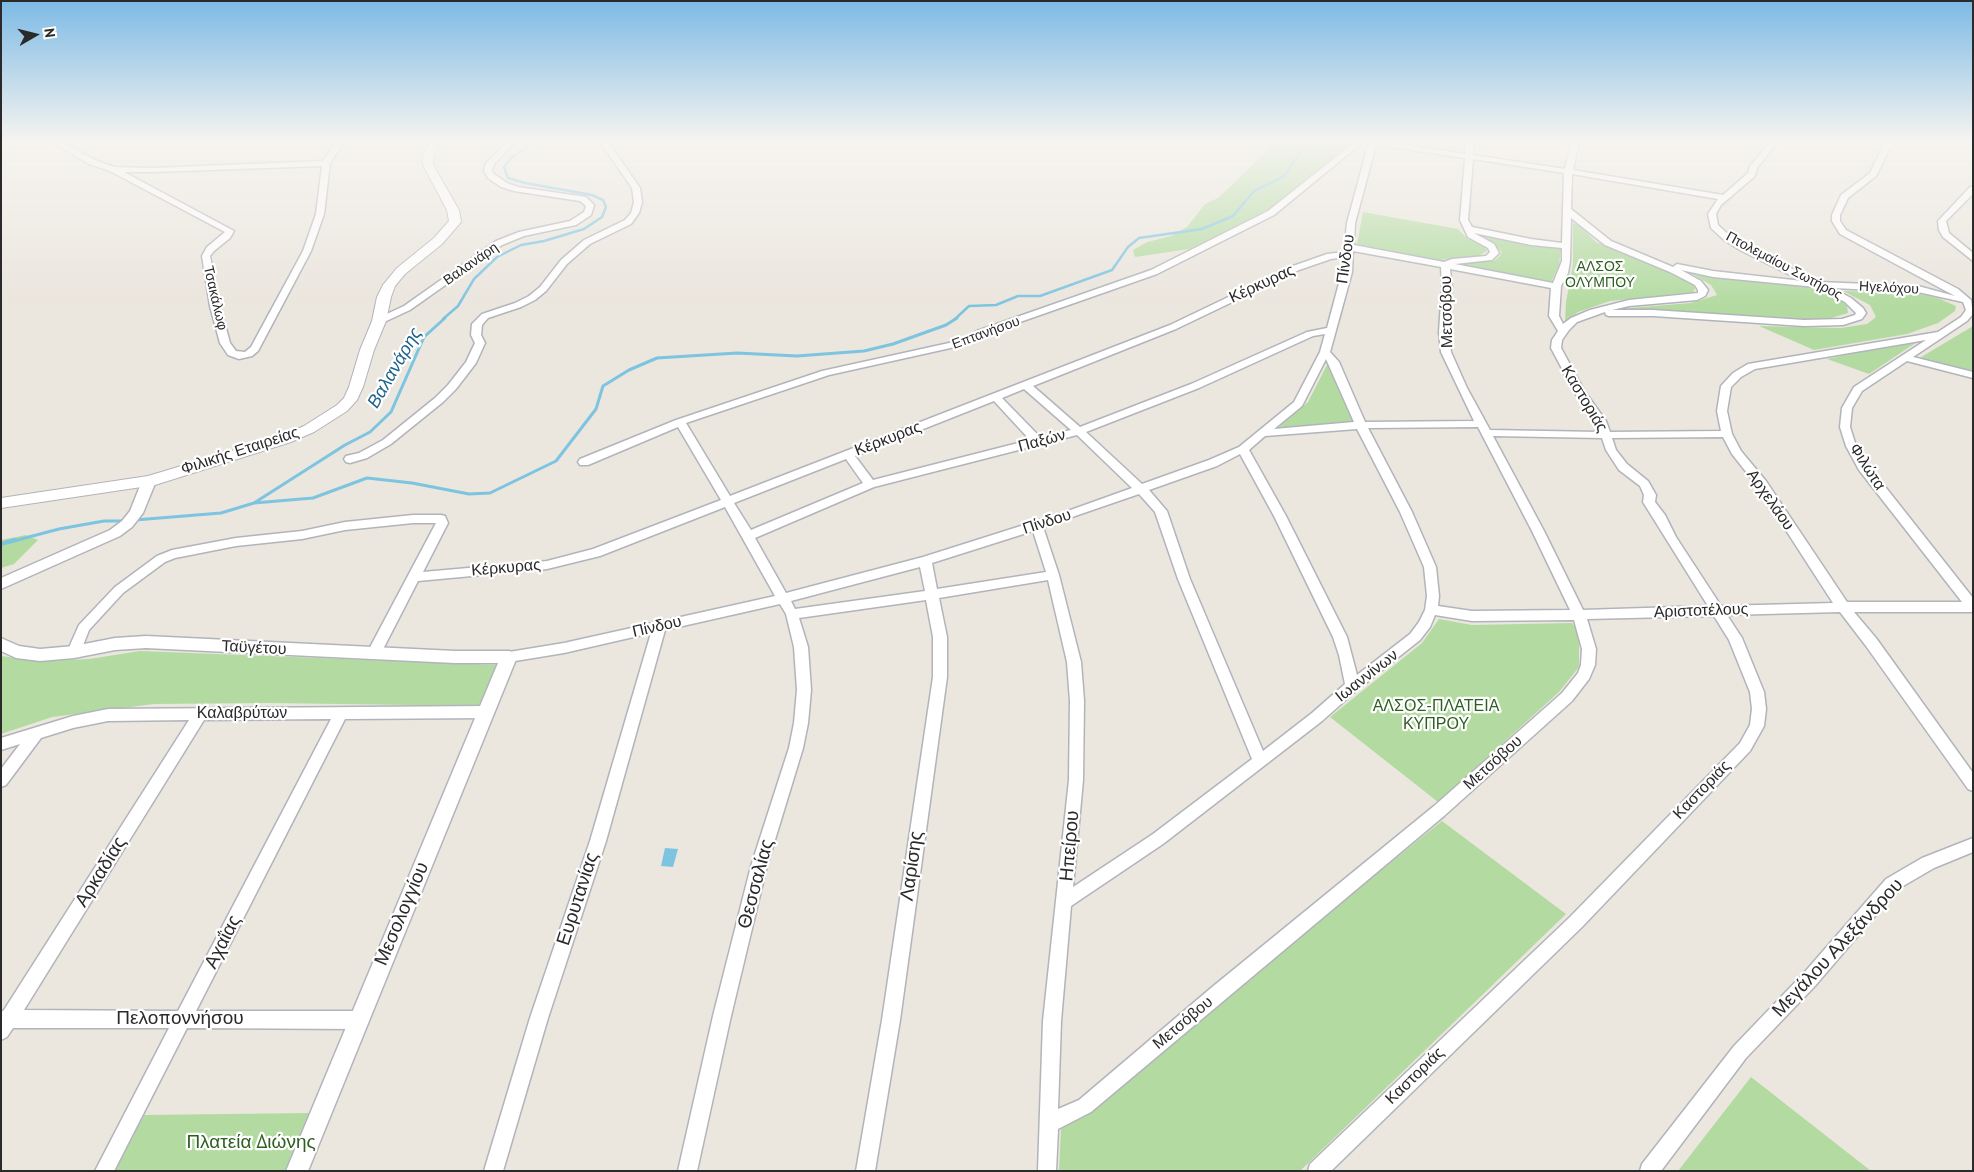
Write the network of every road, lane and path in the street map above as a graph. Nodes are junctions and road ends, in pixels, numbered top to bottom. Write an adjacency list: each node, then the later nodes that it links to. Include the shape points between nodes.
1 (166, 197): 2 (street, Τσακάλωφ, via 230,230 206,256 226,343 232,353 239,356 256,349 307,251 320,214)
2 (322, 197)
3 (446, 197): 25 (main road, Φιλικής Εταιρείας, via 453,210 454,222 438,241 394,278 384,297)
4 (571, 197): 25 (street, Βαλανάρη, via 589,204 588,213 573,223 522,234 499,243 406,308)
5 (637, 197): 44 (street, via 635,213 628,222 587,242 532,298 485,316 477,324 476,335 480,343 471,363 439,400 387,442)
6 (1291, 197): 34 (street, Επτανήσου, via 1271,213 1154,272 954,345 826,373)
7 (1359, 197): 17 (street, Πίνδου)
8 (1465, 197): 15 (street, via 1463,209)
9 (1567, 197): 14 (street)
10 (1717, 197): 13 (street)
11 (1844, 197): 23 (street, via 1836,215 1843,232 1909,269 1944,284)
12 (1966, 197): 18 (street, via 1942,221 1943,230)
13 (1723, 198): 21 (street, Πτολεμαίου Σωτήρος, via 1712,210 1714,226 1719,232 1743,248)
14 (1566, 210): 16 (street); 20 (street, via 1608,243)
15 (1467, 229): 16 (street); 19 (street, via 1492,247 1495,255)
16 (1566, 246): 22 (street, via 1565,268)
17 (1348, 250): 19 (street, Κέρκυρας); 26 (street, Πίνδου, via 1347,272); 32 (street, Κέρκυρας, via 1296,268 1173,327)
18 (1973, 258)
19 (1446, 264): 22 (street, Κέρκυρας); 36 (street, Μετσόβου, via 1446,352)
20 (1659, 264): 21 (street, Ηγελόχου, via 1713,274); 24 (street, via 1698,284 1702,294 1692,298 1618,305)
21 (1818, 285): 23 (street, Ηγελόχου, via 1918,289); 24 (street, Πτολεμαίου Σωτήρος, via 1848,300 1861,315 1849,321 1824,323 1653,313)
22 (1556, 286): 27 (street, via 1554,316)
23 (1968, 302): 28 (street, Φιλώτα, via 1971,310 1967,317)
24 (1584, 315): 27 (street)
25 (379, 321): 46 (main road, Φιλικής Εταιρείας, via 354,392 339,410 310,429 286,439)
26 (1330, 330): 29 (street, Πίνδου); 37 (street, Παξών, via 1310,334 1195,386)
27 (1563, 332): 40 (street, Καστοριάς, via 1556,346 1559,356 1599,418)
28 (1938, 335): 30 (street, Φιλώτα); 39 (street, Αρχελάου, via 1752,366 1726,386 1722,411)
29 (1325, 352): 35 (street, Ιωαννίνων, via 1334,362); 38 (street, Πίνδου, via 1298,404)
30 (1906, 358): 31 (street); 60 (street, Φιλώτα, via 1854,393 1845,422 1848,437 1863,468)
31 (1973, 376)
32 (1026, 385): 33 (street, Κέρκυρας); 37 (street)
33 (996, 397): 41 (street); 43 (street, Κέρκυρας)
34 (680, 422): 45 (street, Επτανήσου); 49 (street, Θεσσαλίας)
35 (1361, 425): 36 (street); 38 (street); 61 (street, Ιωαννίνων, via 1427,559 1434,589)
36 (1483, 428): 40 (street); 64 (street, Μετσόβου)
37 (1079, 431): 41 (street, Παξών); 48 (street)
38 (1263, 433): 42 (street, Πίνδου)
39 (1727, 434): 40 (street); 59 (street, Αρχελάου, via 1736,452 1762,484)
40 (1606, 436): 62 (street, Καστοριάς, via 1619,462 1640,479 1670,538)
41 (1038, 442): 47 (street, Παξών)
42 (1243, 449): 48 (street, Πίνδου); 70 (street, via 1335,628 1346,655)
43 (848, 454): 47 (street); 49 (street, Κέρκυρας)
44 (350, 459)
45 (584, 462)
46 (149, 481): 50 (main road, Φιλικής Εταιρείας); 56 (street, via 136,513 127,524 101,541)
47 (870, 484): 52 (street, Παξών)
48 (1140, 488): 51 (street, Πίνδου); 76 (street, via 1156,504 1164,519 1184,579)
49 (728, 501): 52 (street, Θεσσαλίας); 55 (street, Κέρκυρας, via 603,550 568,560 527,567)
50 (1, 504)
51 (1037, 526): 53 (street, Πίνδου); 54 (street, Ηπείρου)
52 (748, 536): 58 (street, Θεσσαλίας)
53 (925, 561): 57 (street, Λαρίσης); 58 (street, Πίνδου)
54 (1053, 575): 57 (street); 80 (street, Ηπείρου, via 1074,662 1077,693 1076,780)
55 (414, 576): 67 (street, via 442,523 441,519 346,526 172,554 119,590 84,628); 68 (street)
56 (1, 584)
57 (930, 594): 63 (street); 89 (street, Λαρίσης, via 940,636 940,677 892,1020)
58 (784, 598): 63 (street, Θεσσαλίας); 65 (street, Πίνδου)
59 (1843, 607): 60 (street, Αριστοτέλους); 62 (street, Αριστοτέλους); 78 (street, Αρχελάου)
60 (1973, 607)
61 (1431, 610): 64 (street, Αριστοτέλους, via 1472,616); 70 (street, Ιωαννίνων, via 1415,637)
62 (1718, 610): 64 (street, Αριστοτέλους); 91 (street, Καστοριάς, via 1741,650 1757,692 1757,726 1750,740 1576,922)
63 (792, 614): 88 (street, Θεσσαλίας, via 803,660 801,723 759,866)
64 (1579, 615): 84 (street, Μετσόβου, via 1587,639 1588,665 1581,682 1567,697 1439,812 1085,1106)
65 (660, 626): 69 (street, Πίνδου); 87 (street, Ευρυτανίας, via 598,841)
66 (1, 644): 67 (street, Ταϋγέτου, via 29,654)
67 (74, 652): 68 (street, Ταϋγέτου, via 146,642)
68 (374, 653): 69 (street, Ταϋγέτου)
69 (509, 657): 71 (street, Μεσολογγίου)
70 (1352, 686): 76 (street, Ιωαννίνων)
71 (487, 712): 73 (street, Καλαβρύτων); 82 (street, Μεσολογγίου)
72 (201, 713): 73 (street, Καλαβρύτων); 74 (street, Καλαβρύτων, via 90,717); 83 (street, Αρκαδίας)
73 (341, 713): 81 (street, Αχαΐας)
74 (36, 733): 75 (street, Καλαβρύτων); 77 (street)
75 (1, 744)
76 (1260, 760): 80 (street, Ιωαννίνων, via 1158,839)
77 (1, 781)
78 (1973, 785)
79 (1973, 845): 92 (street, Μεγάλου Αλεξάνδρου, via 1928,863 1892,884 1809,980 1740,1052)
80 (1064, 902): 84 (street, Ηπείρου, via 1052,1021)
81 (184, 1019): 82 (street, Πελοποννήσου); 83 (street, Πελοποννήσου); 85 (street, Αχαΐας)
82 (358, 1020): 86 (street, Μεσολογγίου)
83 (4, 1023)
84 (1050, 1123): 90 (street, Ηπείρου)
85 (104, 1171)
86 (297, 1171)
87 (492, 1171)
88 (687, 1171)
89 (865, 1171)
90 (1047, 1171)
91 (1317, 1171)
92 (1649, 1171)

